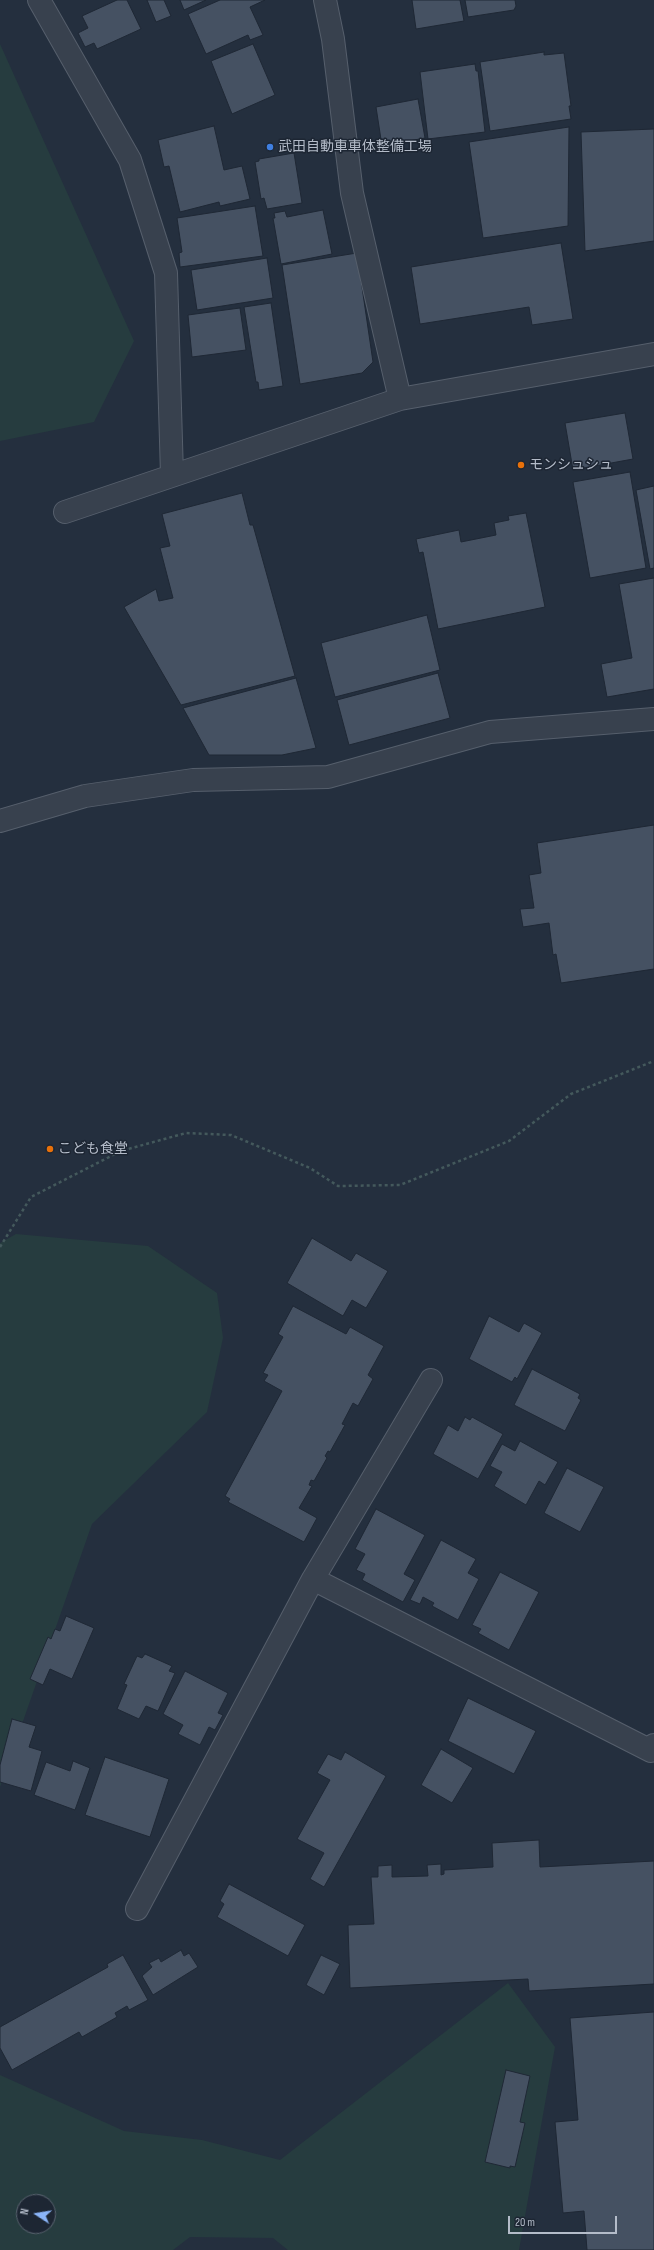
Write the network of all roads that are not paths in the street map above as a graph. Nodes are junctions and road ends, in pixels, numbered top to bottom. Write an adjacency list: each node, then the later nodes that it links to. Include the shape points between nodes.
1 (39, 0): 5 (street, via 130,160 166,273)
2 (325, 0): 4 (street, via 333,39 352,193)
3 (654, 354): 4 (street)
4 (400, 398): 5 (street)
5 (172, 475): 6 (street)
6 (65, 512)
7 (654, 719): 8 (street, via 490,732 328,776 193,780 85,796)
8 (0, 821)
9 (431, 1380): 10 (street)
10 (313, 1579): 11 (street, via 651,1751); 12 (street)
11 (654, 1745)
12 (137, 1909)

